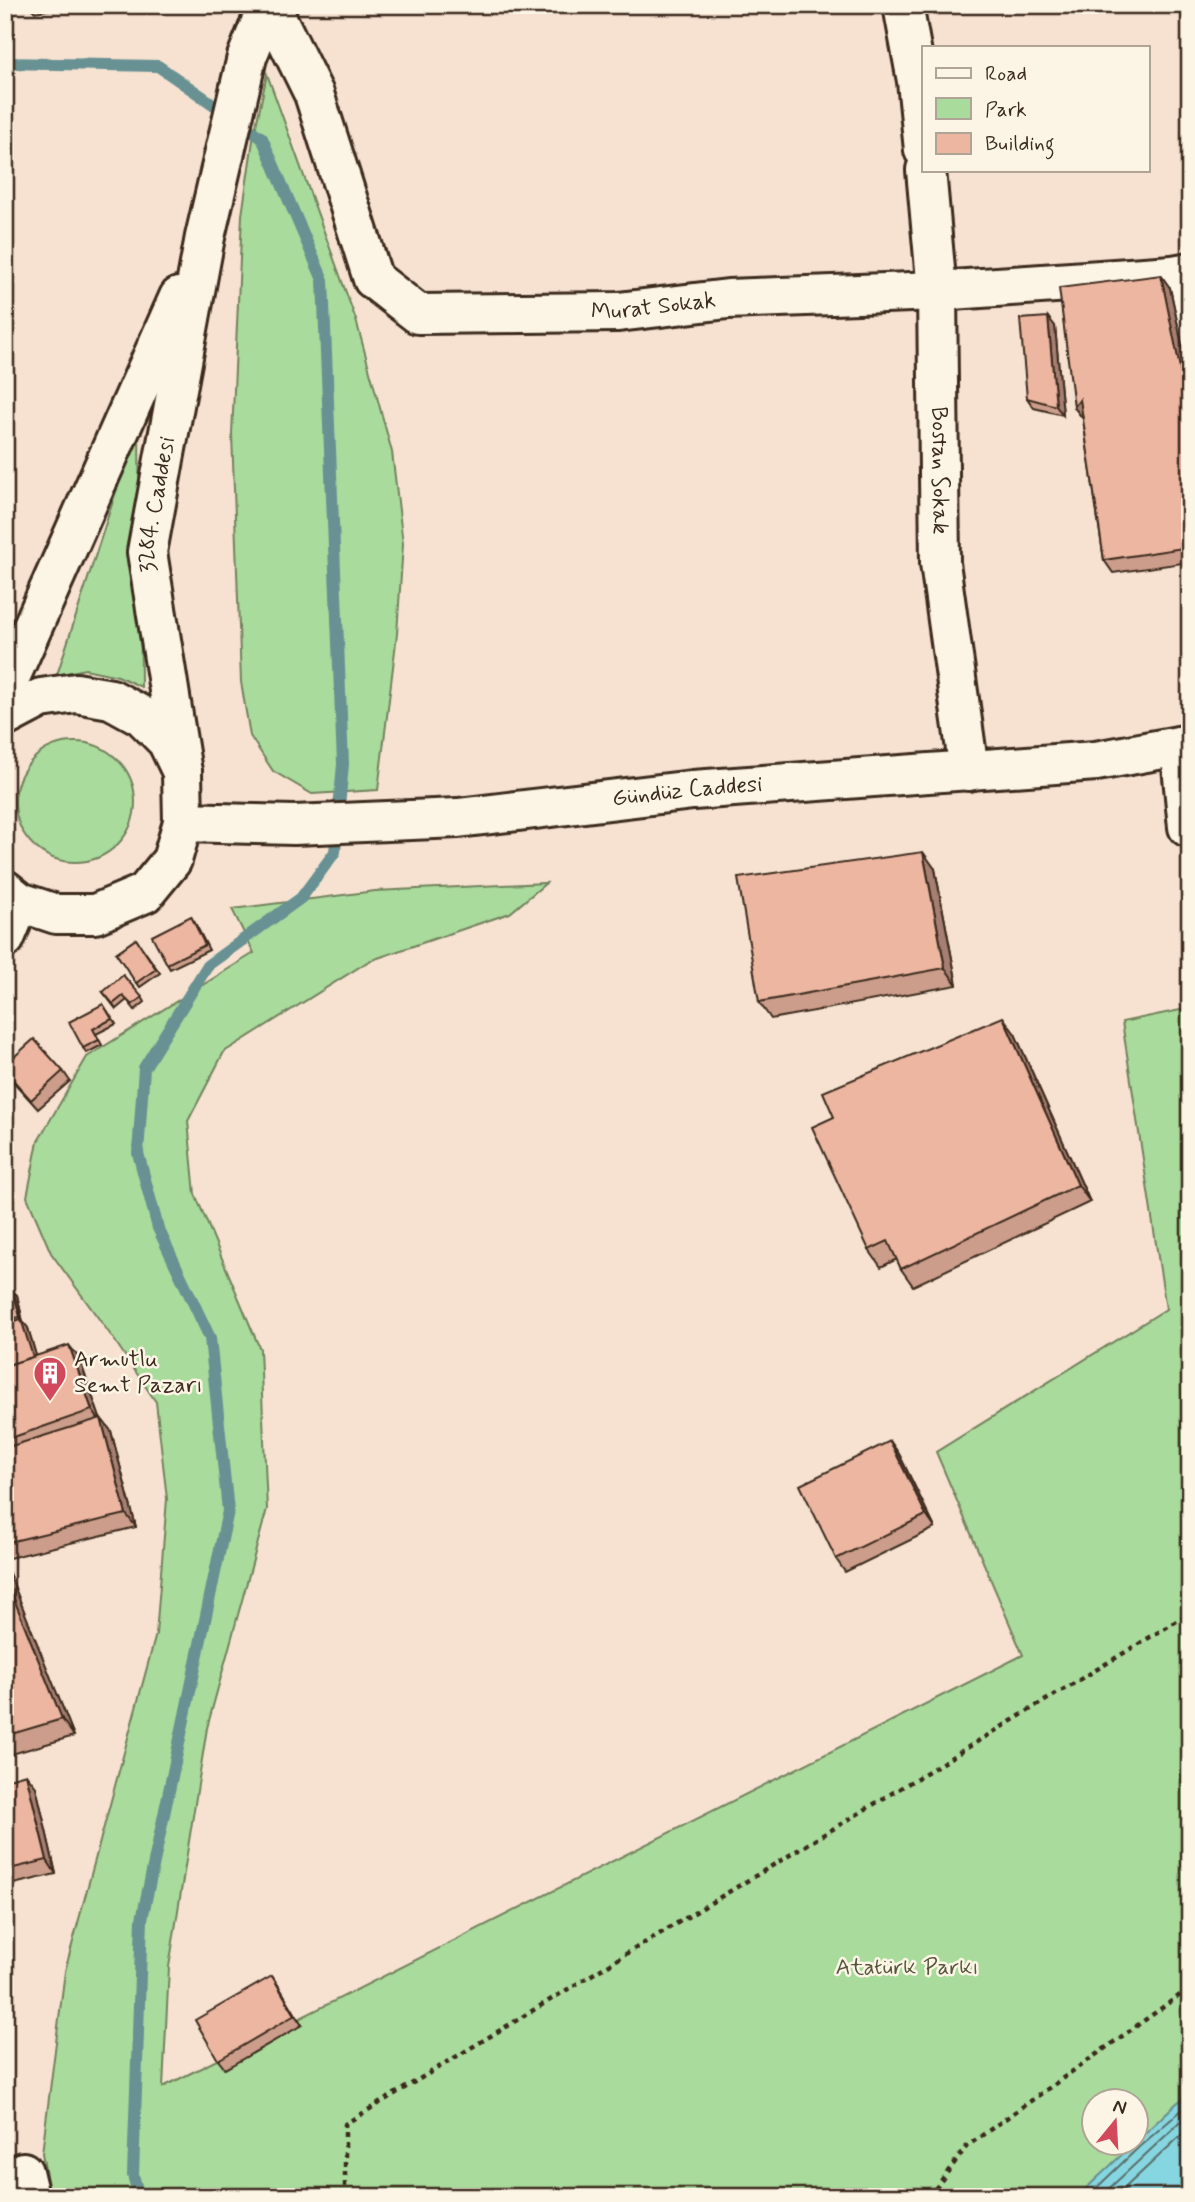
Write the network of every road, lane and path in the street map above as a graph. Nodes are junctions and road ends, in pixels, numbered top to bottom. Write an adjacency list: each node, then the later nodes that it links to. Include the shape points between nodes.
1 (269, 5): 5 (main road, 3284. Caddesi, via 247,57); 7 (main road, Murat Sokak, via 314,94 373,279 418,314 618,312 728,299)
2 (903, 5): 3 (main road)
3 (922, 130)
4 (926, 172): 7 (main road, Bostan Sokak)
5 (205, 237): 9 (main road, 3284. Caddesi); 13 (main road, 3284. Caddesi, via 148,552)
6 (1182, 273): 7 (main road, Murat Sokak); 8 (main road, Murat Sokak)
7 (937, 291): 12 (main road, Bostan Sokak, via 940,563)
8 (1190, 337)
9 (5, 689)
10 (5, 717): 13 (main road, via 41,698 76,693 111,699 142,716 167,741)
11 (1185, 745): 12 (main road, Gündüz Caddesi, via 1096,761); 15 (main road)
12 (969, 771): 14 (main road, Gündüz Caddesi, via 693,790 458,818 294,825)
13 (182, 772): 14 (main road)
14 (183, 822): 16 (main road, via 172,860 145,893 95,914 56,915)
15 (1188, 827)
16 (13, 896): 17 (main road)
17 (5, 938)
18 (1190, 1614): 20 (path, via 345,2124)
19 (1190, 1988): 21 (path, via 967,2147)
20 (345, 2197)
21 (929, 2197)

